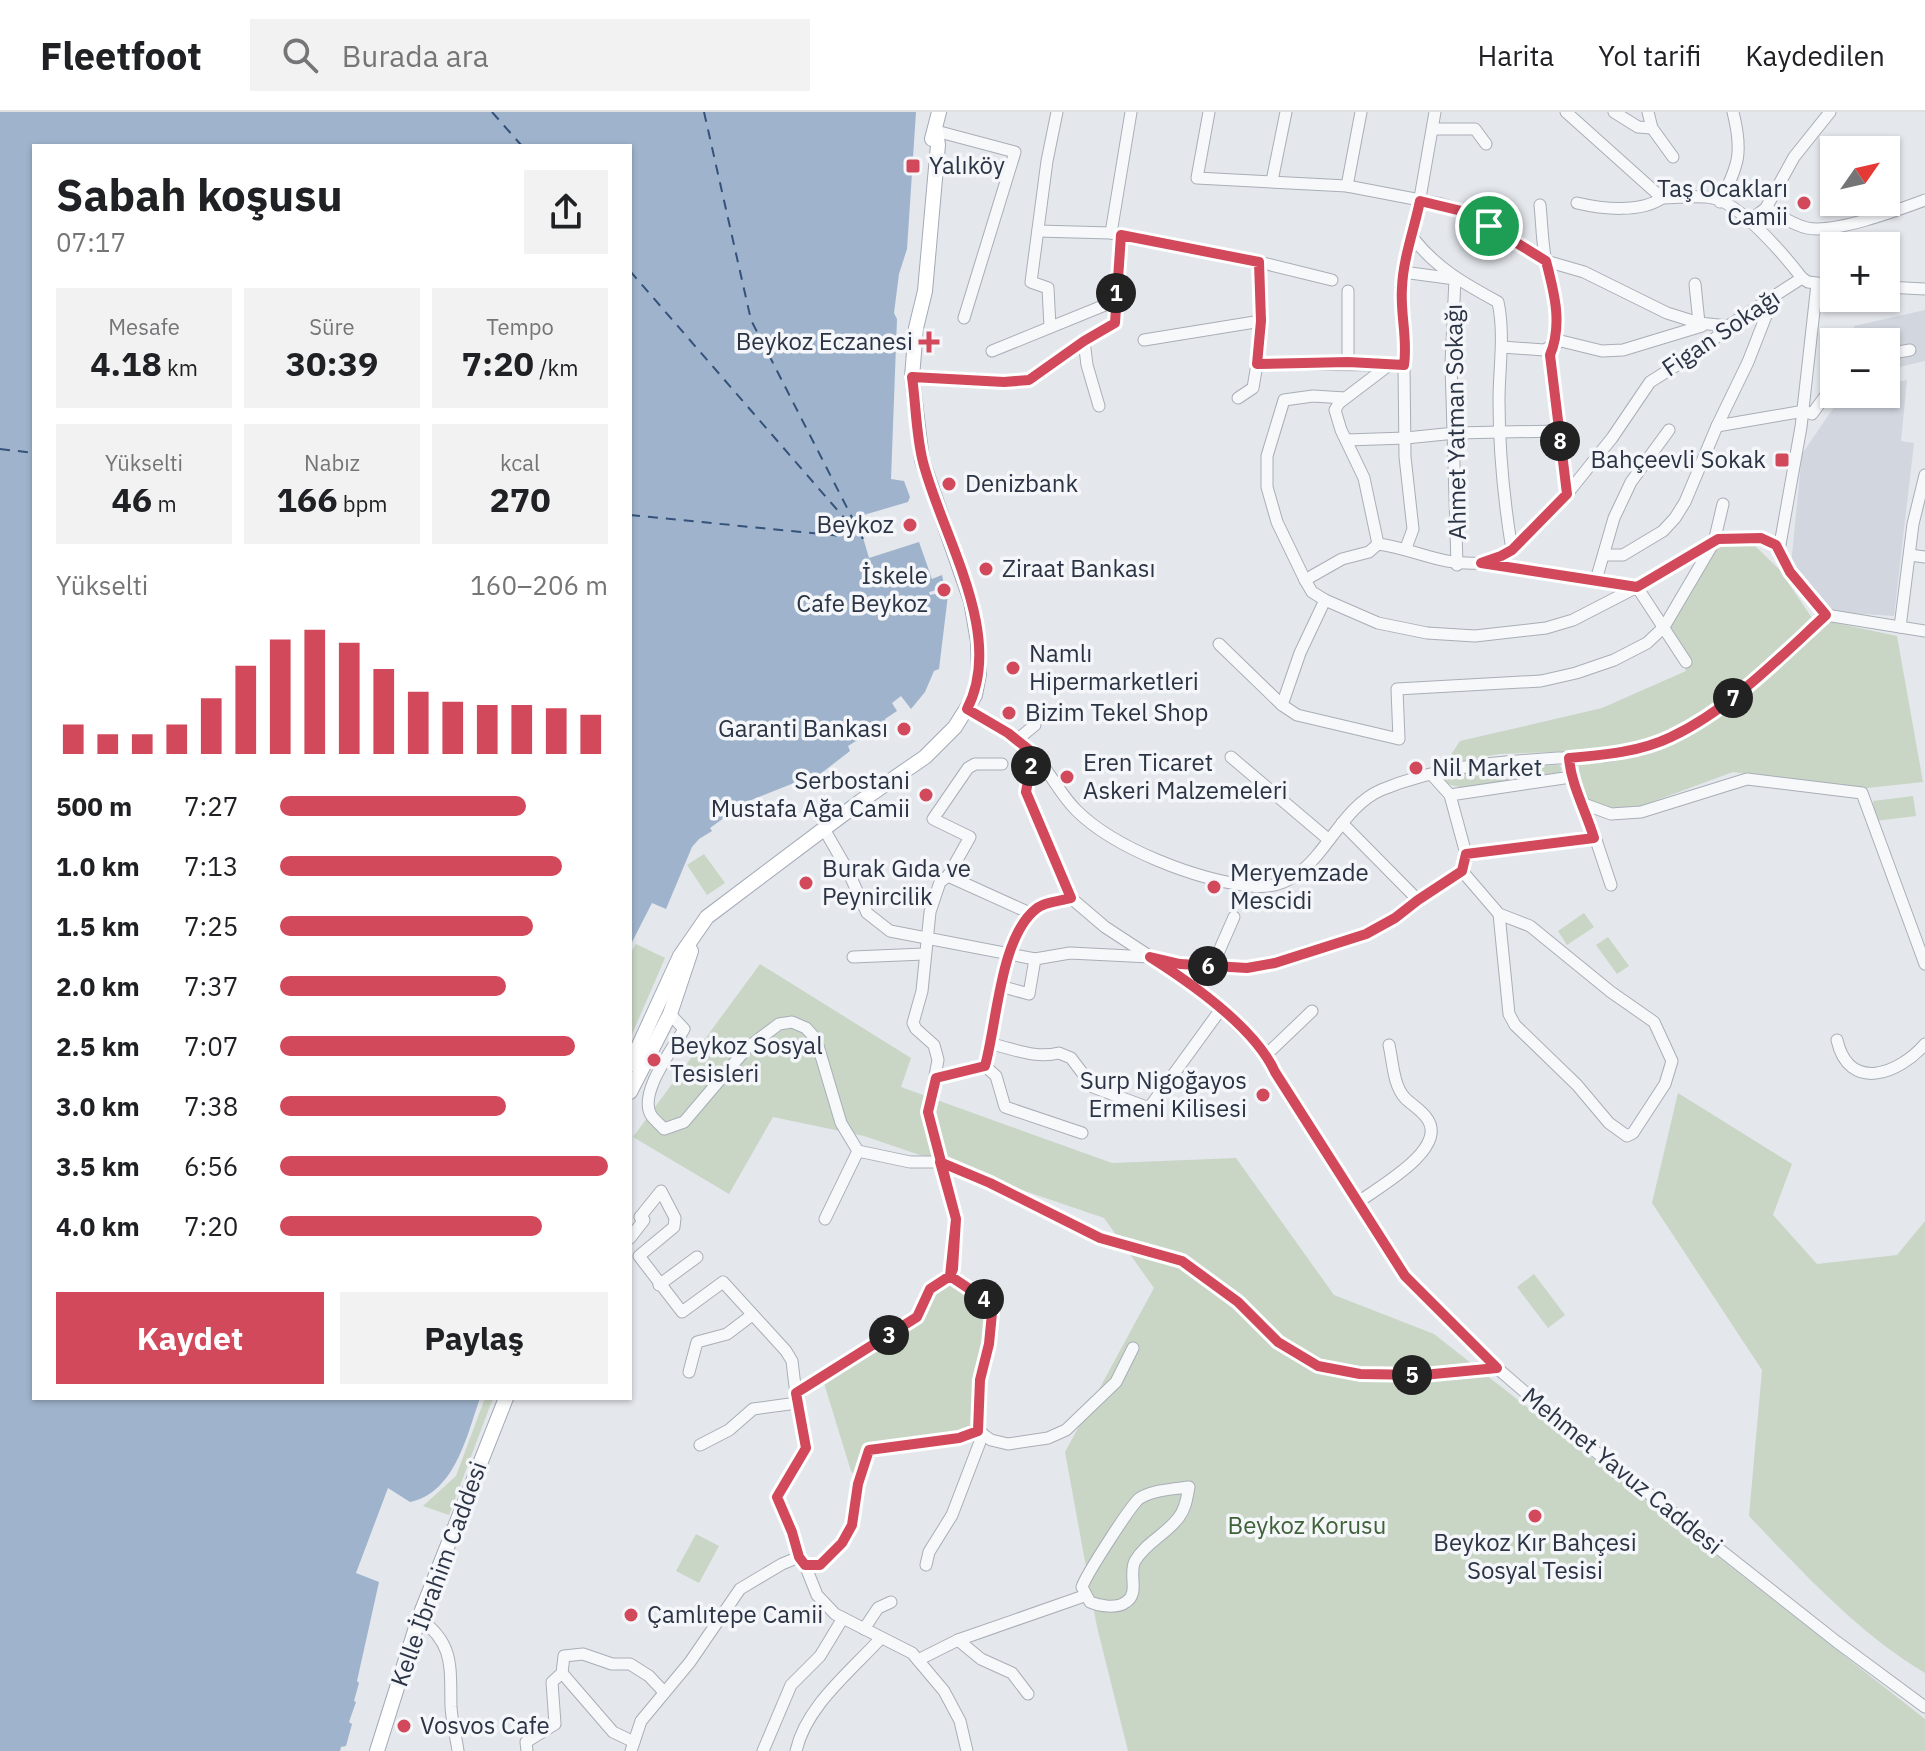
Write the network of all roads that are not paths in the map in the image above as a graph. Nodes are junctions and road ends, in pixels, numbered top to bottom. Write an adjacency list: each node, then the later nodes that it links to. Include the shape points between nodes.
1 (939, 112): 15 (main road)
2 (1057, 112): 28 (street)
3 (1131, 112): 29 (street)
4 (1209, 112): 18 (street, via 1197,178)
5 (1286, 112): 18 (street)
6 (1361, 112): 19 (street)
7 (1435, 112): 14 (street)
8 (1565, 112): 20 (street)
9 (1614, 112): 13 (street, via 1638,127)
10 (1648, 112): 13 (street)
11 (1733, 112): 23 (street, via 1740,153)
12 (1830, 112): 26 (street, via 1794,157)
13 (1652, 128): 17 (street)
14 (1433, 129): 16 (street, via 1475,129); 22 (street)
15 (936, 131): 45 (street, via 1015,152); 61 (main road, via 925,291)
16 (1486, 144)
17 (1673, 157)
18 (1272, 181): 19 (street)
19 (1347, 186): 22 (street)
20 (1662, 198): 23 (street); 24 (street, via 1645,206)
21 (1925, 200): 26 (street, via 1823,229 1805,228)
22 (1420, 201): 30 (street); 31 (street, via 1470,213)
23 (1720, 202): 27 (street)
24 (1577, 203)
25 (1540, 205): 31 (street)
26 (1766, 208): 27 (street)
27 (1748, 222): 34 (street, via 1773,242)
28 (1038, 231): 29 (street); 49 (street, via 1031,282 1048,288)
29 (1116, 234): 32 (street); 44 (street)
30 (1413, 238): 33 (street); 35 (street)
31 (1546, 261): 47 (street); 52 (street, via 1556,301)
32 (1259, 262): 36 (street); 46 (street)
33 (1403, 272): 35 (street); 60 (street)
34 (1802, 278): 38 (street); 43 (street, Figan Sokağı)
35 (1455, 279): 53 (street, via 1498,302); 70 (street, Ahmet Yatman Sokağı)
36 (1332, 280)
37 (1695, 284): 47 (street)
38 (1817, 284): 39 (street); 66 (street)
39 (1820, 284)
40 (1900, 288): 41 (street)
41 (1925, 289)
42 (1348, 291): 57 (street)
43 (1773, 298): 48 (street, Figan Sokağı); 67 (street)
44 (1115, 301): 49 (street); 51 (street, via 1115,323)
45 (964, 318)
46 (1261, 321): 50 (street); 58 (street)
47 (1703, 324): 48 (street); 52 (street, via 1623,350)
48 (1728, 326): 75 (street, Figan Sokağı, via 1650,382)
49 (1050, 327): 55 (street)
50 (1144, 340)
51 (1084, 341): 61 (street, via 1029,380); 65 (street)
52 (1556, 342): 53 (street, via 1544,350); 69 (street, via 1550,355)
53 (1502, 347): 71 (street)
54 (1910, 350): 56 (street)
55 (992, 351)
56 (1900, 352)
57 (1348, 362): 58 (street); 59 (street)
58 (1257, 364): 62 (street, via 1253,388)
59 (1389, 365): 60 (street); 63 (street)
60 (1404, 365): 72 (street)
61 (912, 377): 99 (main road, via 922,460 968,589 978,642 979,674)
62 (1238, 398)
63 (1345, 398): 73 (street, via 1335,410); 88 (street, via 1284,400 1267,456 1267,487 1277,522)
64 (1820, 405): 66 (street, via 1812,414)
65 (1099, 406)
66 (1804, 411): 67 (street); 82 (street)
67 (1717, 426): 83 (street, via 1675,518 1623,555)
68 (1669, 430): 83 (street, via 1631,482)
69 (1558, 431): 71 (street); 75 (street)
70 (1455, 433): 71 (street); 72 (street); 87 (street, Ahmet Yatman Sokağı)
71 (1501, 434): 81 (street)
72 (1406, 438): 73 (street); 80 (street, via 1413,529)
73 (1346, 440): 79 (street, via 1364,478)
74 (1925, 475): 76 (street)
75 (1567, 494): 81 (street, Figan Sokağı)
76 (1922, 494): 84 (street)
77 (1723, 504): 78 (street)
78 (1714, 542): 82 (street, via 1761,538); 90 (street); 93 (street)
79 (1378, 544): 80 (street); 88 (street)
80 (1406, 548): 87 (street)
81 (1512, 550): 86 (street, Figan Sokağı)
82 (1779, 550): 92 (street)
83 (1605, 555): 89 (street)
84 (1910, 555): 85 (street); 94 (street)
85 (1925, 557)
86 (1481, 563): 87 (street); 89 (street)
87 (1457, 565)
88 (1305, 580): 91 (street)
89 (1596, 580): 90 (street)
90 (1637, 587): 91 (street, via 1573,620 1475,636 1378,623); 93 (street)
91 (1325, 600): 98 (street)
92 (1826, 615): 94 (street); 104 (street, via 1744,691 1671,737 1614,755)
93 (1664, 627): 97 (street); 98 (street, via 1647,643 1576,673 1541,681 1397,689 1399,739 1297,715)
94 (1900, 627): 95 (street)
95 (1925, 631)
96 (1219, 644): 98 (street)
97 (1686, 662)
98 (1282, 705)
99 (967, 709): 101 (street); 111 (main road, via 925,757)
100 (1035, 725): 101 (street)
101 (1018, 739): 102 (street)
102 (1033, 753): 113 (street, via 1068,800 1097,827 1148,858 1264,886 1310,865); 118 (street, Mehmet Yavuz Caddesi, via 1026,792)
103 (1231, 757): 113 (street)
104 (1569, 758): 106 (street, via 1463,766); 107 (street)
105 (1002, 764): 116 (street, via 968,768 933,819 970,837)
106 (1432, 775): 108 (street); 110 (street, via 1366,797)
107 (1571, 777): 108 (street); 109 (street)
108 (1450, 795): 114 (street)
109 (1584, 804): 112 (street); 130 (street, via 1611,814 1641,812 1747,779 1862,793)
110 (1342, 823): 113 (street); 119 (street)
111 (824, 829): 123 (main road, via 717,908); 124 (street, via 867,913 890,931)
112 (1594, 838): 114 (street); 117 (street)
113 (1329, 840)
114 (1466, 854): 115 (street)
115 (1462, 871): 119 (street); 121 (street)
116 (948, 876): 120 (street); 124 (street, via 940,882)
117 (1611, 885)
118 (1071, 898): 120 (street); 128 (street, Mehmet Yavuz Caddesi)
119 (1418, 900): 131 (street, via 1366,934 1302,955 1247,968)
120 (1032, 914): 126 (street)
121 (1499, 914): 121 (street, via 1509,1014 1515,1025 1609,1123 1627,1136 1633,1133 1665,1084 1672,1061 1654,1022 1530,926)
122 (1234, 917): 131 (street)
123 (696, 935): 135 (main road); 141 (main road, via 680,956)
124 (926, 937): 125 (street); 126 (street)
125 (924, 954): 127 (street); 143 (street, via 913,1023 934,1045)
126 (1009, 955): 129 (street); 132 (street)
127 (853, 957)
128 (1150, 957): 129 (street, via 1070,953); 131 (street); 133 (street, Mehmet Yavuz Caddesi)
129 (1035, 959): 132 (street, via 1029,994)
130 (1925, 964)
131 (1212, 967)
132 (1000, 986): 137 (street)
133 (1221, 1009): 137 (street, via 1149,1108 1093,1087 1071,1058 1059,1053 1037,1055); 140 (street, Mehmet Yavuz Caddesi)
134 (1312, 1011): 140 (street)
135 (670, 1014): 144 (main road); 146 (street, via 684,1029 651,1085 647,1105 664,1129 684,1122 747,1048 779,1024 792,1022 816,1039 841,1123)
136 (1837, 1040): 138 (street, via 1846,1064 1872,1074 1900,1064)
137 (991, 1044): 142 (street)
138 (1925, 1044)
139 (1389, 1045): 148 (street, via 1397,1086 1428,1119 1431,1141 1419,1158)
140 (1267, 1054): 148 (street, Mehmet Yavuz Caddesi)
141 (632, 1061)
142 (985, 1066): 143 (street); 145 (street, via 996,1076 1005,1107)
143 (936, 1078): 147 (street, via 928,1112)
144 (632, 1088)
145 (1082, 1133)
146 (858, 1151): 147 (street); 149 (street)
147 (940, 1162): 152 (street, via 956,1219); 156 (street, via 1100,1238 1182,1261 1238,1302 1278,1342 1318,1366 1360,1374 1423,1375)
148 (1357, 1203): 156 (street, Mehmet Yavuz Caddesi, via 1405,1276)
149 (825, 1219)
150 (632, 1235): 153 (street, via 661,1191 674,1227 639,1256)
151 (697, 1257): 153 (street)
152 (950, 1276): 158 (street, via 930,1289 917,1317); 160 (street, via 983,1298 992,1313 980,1380)
153 (659, 1285): 154 (street, via 682,1312 723,1282)
154 (752, 1315): 157 (street, via 727,1334 697,1342); 158 (street, via 792,1361)
155 (1133, 1348): 160 (street, via 1116,1382 1066,1430 1008,1444)
156 (1497, 1368): 175 (street, Mehmet Yavuz Caddesi, via 1577,1437)
157 (689, 1372)
158 (796, 1398): 161 (street, via 753,1409); 162 (street, via 806,1448 777,1497)
159 (505, 1400): 166 (main road, Kelle İbrahim Caddesi)
160 (980, 1433): 162 (street, via 869,1450 847,1534 820,1565); 163 (street, via 952,1515)
161 (700, 1445)
162 (802, 1561): 167 (street, via 817,1595); 173 (street, via 782,1564 740,1589)
163 (926, 1565)
164 (1084, 1596): 164 (street, via 1082,1587 1094,1561 1134,1502 1189,1487 1179,1517 1134,1563 1134,1588 1126,1603 1097,1605); 170 (street)
165 (891, 1602): 168 (street, via 878,1608)
166 (419, 1618): 177 (main road, Kelle İbrahim Caddesi); 178 (street, via 436,1630 450,1658)
167 (843, 1618): 168 (street); 180 (street, via 820,1656 791,1685)
168 (864, 1629): 169 (street)
169 (881, 1638): 171 (street); 181 (street, via 809,1719)
170 (958, 1640): 171 (street); 174 (street, via 981,1659 1012,1673)
171 (918, 1660): 182 (street, via 944,1691 960,1721)
172 (562, 1673): 173 (street, via 564,1656 583,1654 630,1664); 176 (street, via 613,1732); 179 (street, via 552,1682 555,1724 526,1742)
173 (664, 1692): 176 (street, via 641,1721)
174 (1028, 1694)
175 (1925, 1707)
176 (632, 1746)
177 (377, 1751)
178 (458, 1751)
179 (527, 1751)
180 (763, 1751)
181 (796, 1751)
182 (967, 1751)

